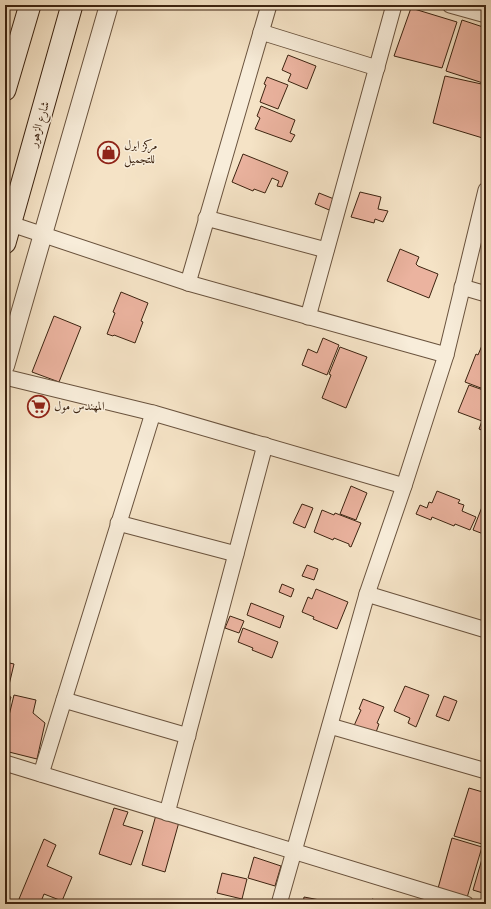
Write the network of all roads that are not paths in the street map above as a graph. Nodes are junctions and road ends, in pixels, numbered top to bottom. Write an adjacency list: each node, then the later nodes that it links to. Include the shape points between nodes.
1 (30, 5): 10 (main road)
2 (109, 5): 14 (street)
3 (269, 5): 8 (street)
4 (394, 5): 9 (street)
5 (450, 5): 7 (street)
6 (71, 6): 13 (main road, شارع الزهور)
7 (486, 16)
8 (261, 32): 9 (street); 12 (street)
9 (377, 68): 15 (street)
10 (5, 90)
11 (486, 190): 17 (street)
12 (206, 218): 15 (street); 16 (street)
13 (8, 234): 14 (street)
14 (43, 235): 16 (street); 21 (street)
15 (326, 250): 19 (street)
16 (188, 282): 19 (street)
17 (462, 287): 18 (street); 20 (street)
18 (486, 294)
19 (308, 317): 20 (street)
20 (446, 355): 25 (street)
21 (5, 366)
22 (5, 377): 23 (street)
23 (153, 413): 24 (street); 26 (street)
24 (265, 445): 25 (street); 27 (street)
25 (404, 486): 28 (street)
26 (118, 523): 27 (street); 30 (street)
27 (236, 554): 32 (street)
28 (368, 594): 29 (street); 31 (street)
29 (486, 630)
30 (64, 700): 32 (street); 35 (street)
31 (330, 726): 34 (street); 37 (street)
32 (188, 736): 36 (street)
33 (5, 763): 35 (street)
34 (486, 771)
35 (41, 774): 36 (street)
36 (167, 813): 37 (street)
37 (294, 852): 38 (street); 39 (street)
38 (279, 904)
39 (466, 904)

